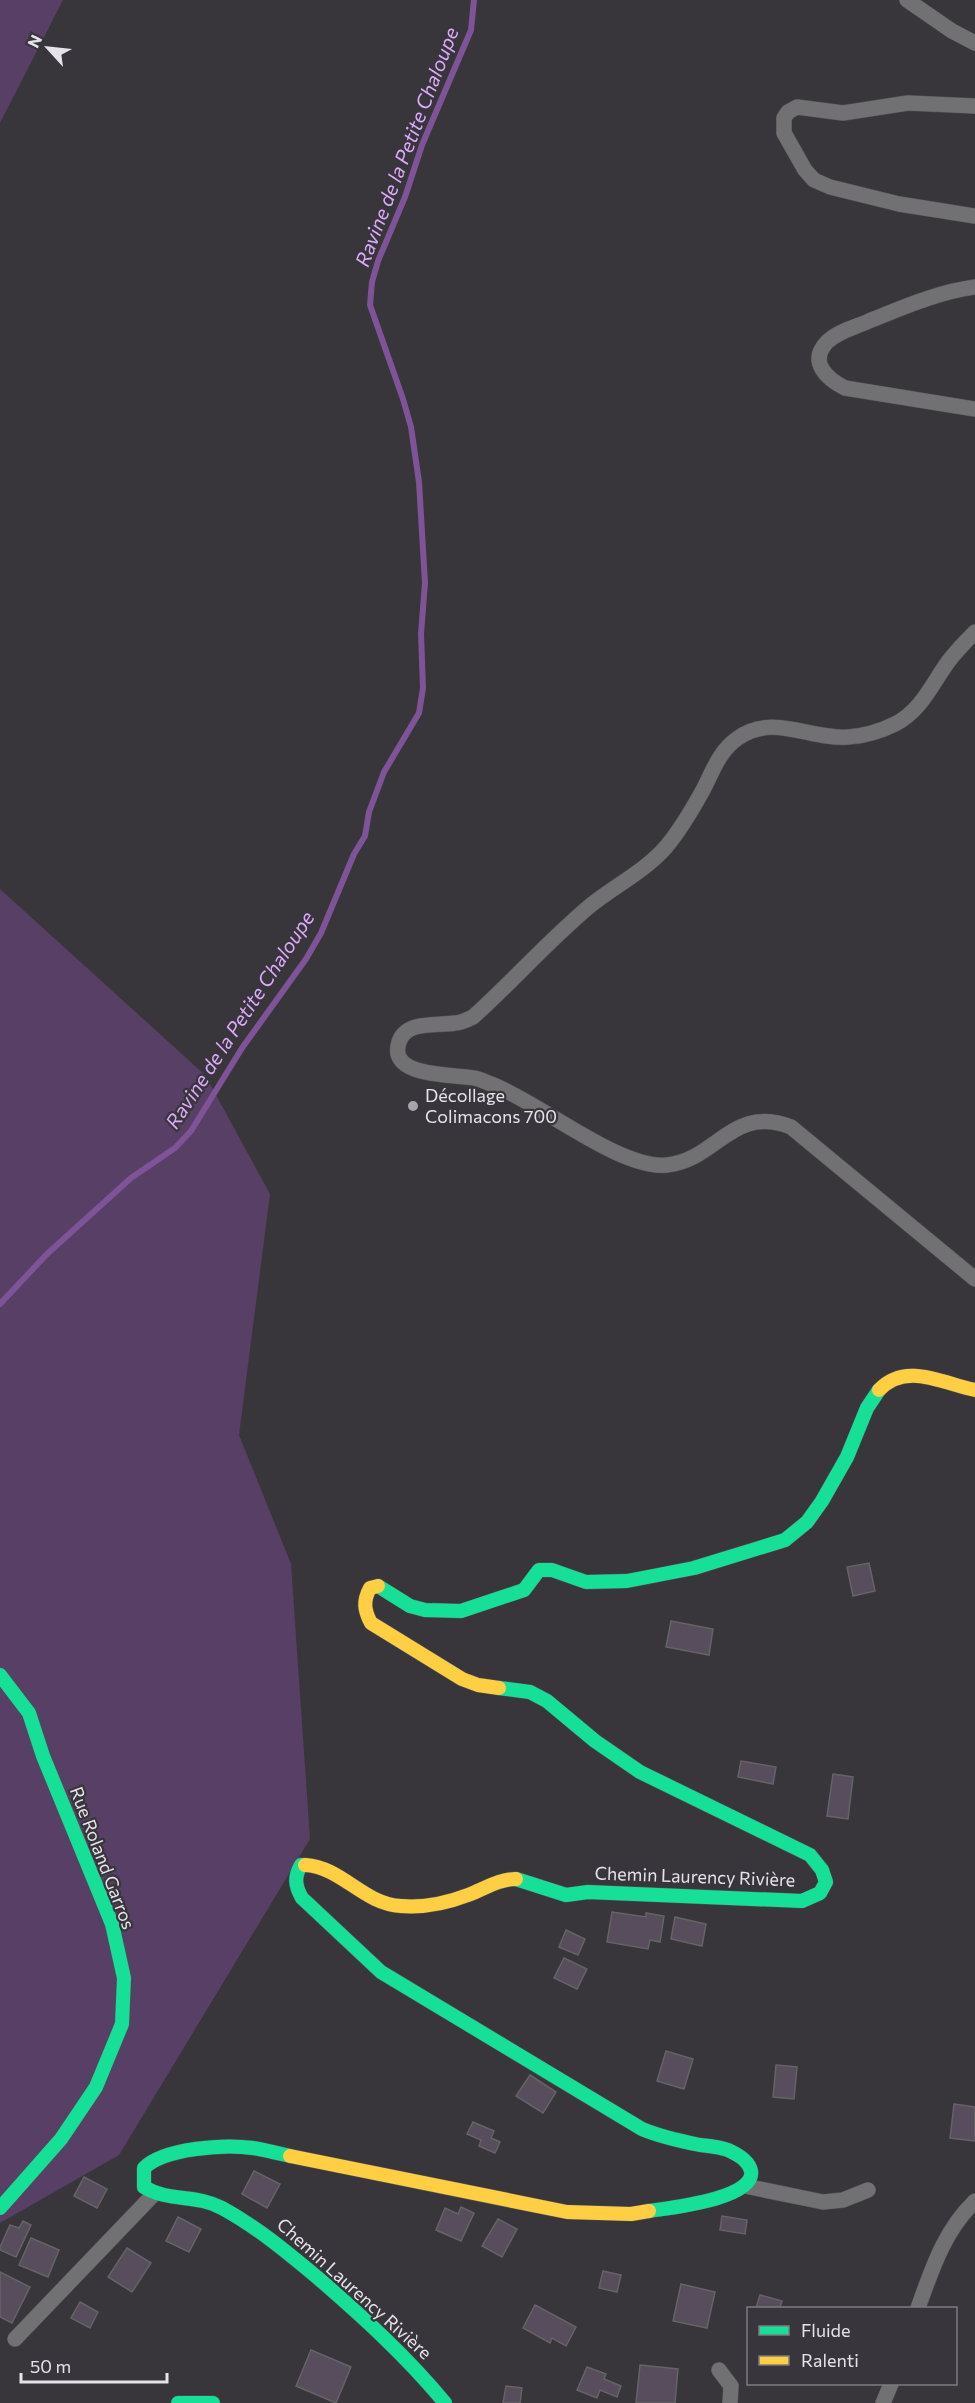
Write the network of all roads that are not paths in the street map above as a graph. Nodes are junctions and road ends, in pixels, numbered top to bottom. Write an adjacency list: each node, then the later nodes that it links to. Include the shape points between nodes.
1 (907, 0): 2 (street)
2 (975, 43)
3 (975, 106): 4 (street, via 908,103 843,113 797,107 784,118 784,133 814,180 899,204)
4 (975, 216)
5 (975, 287): 6 (street, via 927,298 841,332 827,342 819,356 821,369 829,380 845,388)
6 (975, 409)
7 (975, 632): 8 (street, via 957,649 917,708 897,723 847,738 783,726 758,728 738,737 717,760 685,823 640,872 573,921 472,1017 458,1023 416,1026 405,1032 398,1043 404,1063 418,1072 476,1078 494,1085 622,1155 646,1164 668,1165 687,1160 747,1123 763,1119 791,1126)
8 (975, 1279)
9 (975, 1390): 11 (street, Chemin Laurency Rivière, via 920,1375 903,1376 888,1383 870,1403 847,1457 816,1509 788,1539 726,1558 623,1581 586,1582 546,1569 534,1575 524,1590 461,1611 410,1606 380,1587 370,1588 364,1598 364,1612 371,1623 462,1679 530,1692 640,1772 810,1855 823,1868 825,1889 816,1898 802,1902 588,1892 565,1895 512,1879 434,1905 409,1907 367,1897 311,1864 301,1865 294,1876 302,1898 381,1972 642,2129 727,2150 740,2157 751,2170)
10 (0, 1675): 15 (street, Rue Roland Garros, via 29,1713 112,1924 124,1978 122,2024 96,2086 61,2139)
11 (745, 2186): 12 (street, via 823,2202 843,2200); 13 (street, via 700,2202 631,2214 567,2212 233,2146 152,2159 142,2177 144,2187)
12 (868, 2190)
13 (154, 2194): 17 (street); 22 (street, Chemin Laurency Rivière, via 198,2198 255,2228 371,2325)
14 (975, 2201): 16 (street, via 947,2235)
15 (0, 2208)
16 (918, 2307)
17 (15, 2339)
18 (719, 2370): 23 (street, via 731,2386)
19 (891, 2385): 24 (street)
20 (178, 2403): 21 (street)
21 (213, 2403)
22 (445, 2403)
23 (730, 2403)
24 (884, 2403)

